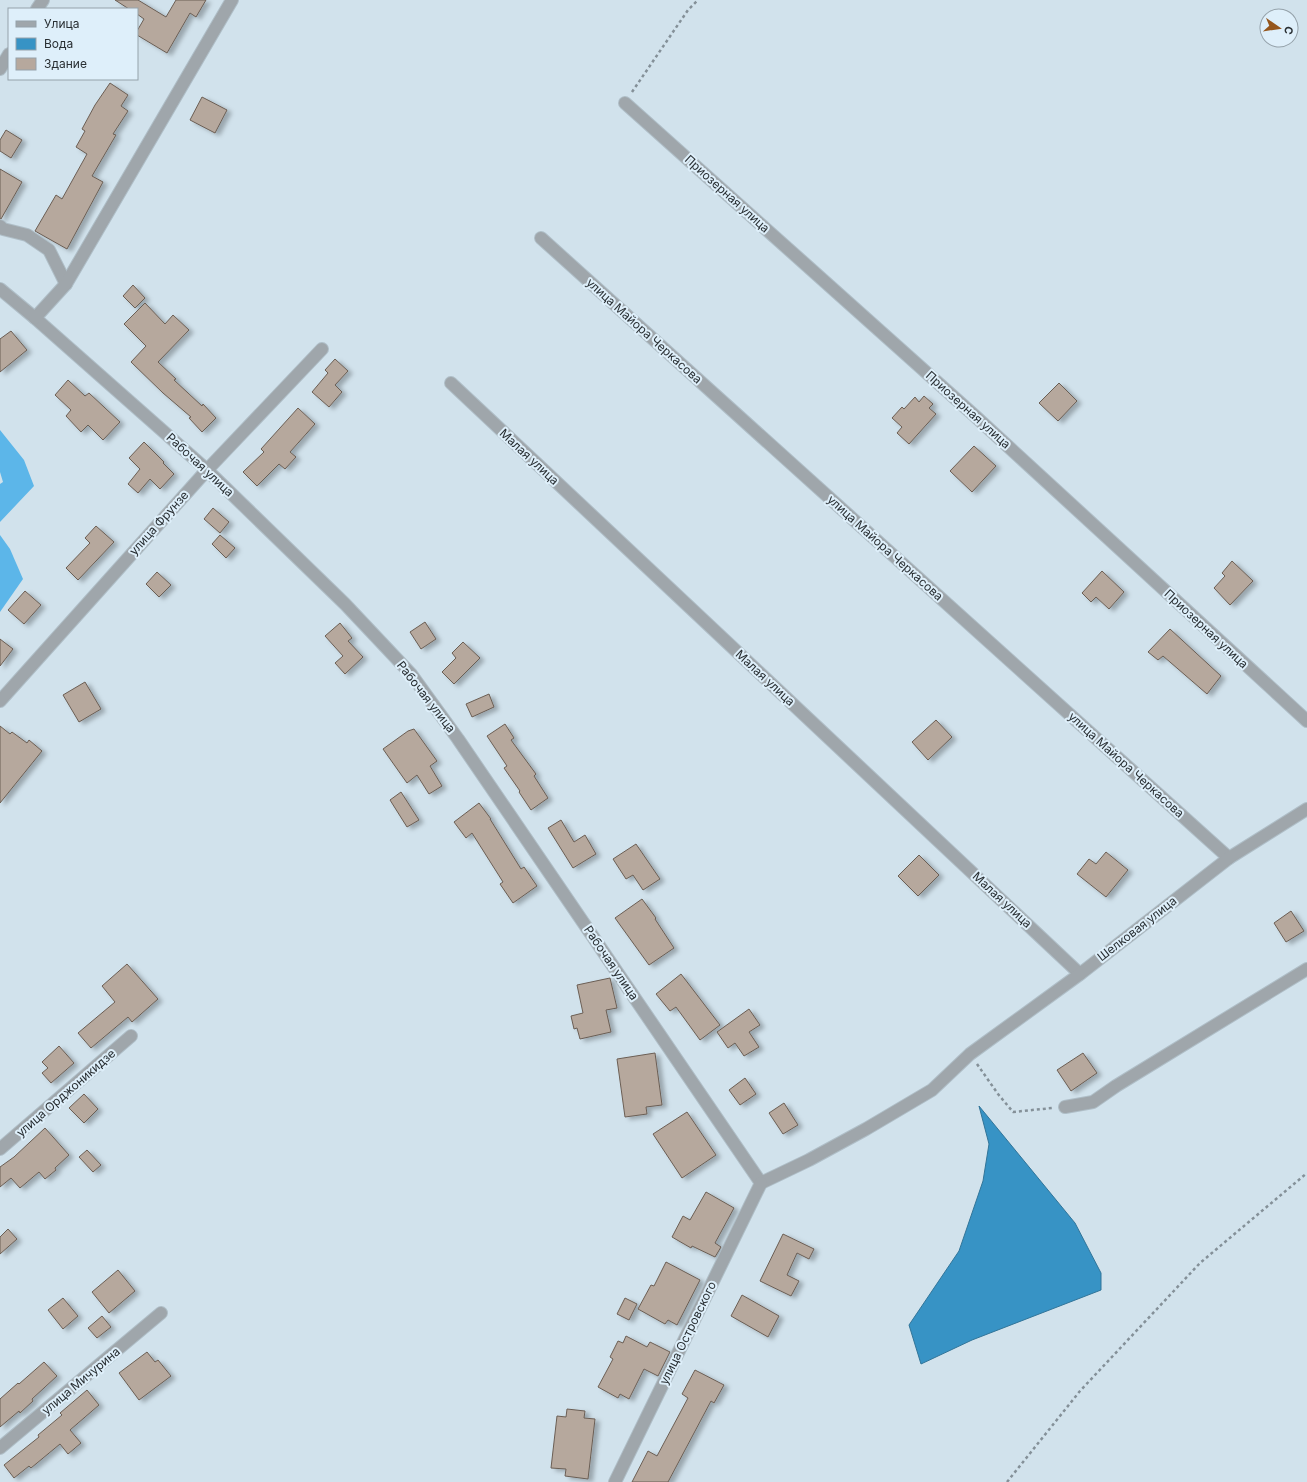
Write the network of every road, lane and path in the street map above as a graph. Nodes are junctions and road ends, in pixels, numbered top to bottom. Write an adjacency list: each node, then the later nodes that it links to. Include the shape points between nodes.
1 (232, 0): 8 (street)
2 (698, 0): 5 (path, via 688,10)
3 (8, 56): 4 (street)
4 (0, 69)
5 (625, 103): 15 (street, Приозерная улица, via 975,416)
6 (0, 226): 8 (street, via 28,235 49,250)
7 (541, 238): 17 (street, улица Майора Черкасова)
8 (66, 284): 10 (street)
9 (0, 289): 10 (street, Рабочая улица)
10 (35, 318): 13 (street, Рабочая улица)
11 (322, 349): 13 (street, улица Фрунзе)
12 (451, 383): 19 (street, Малая улица)
13 (207, 470): 14 (street, улица Фрунзе); 25 (street, Рабочая улица, via 345,604 411,674)
14 (0, 701)
15 (1307, 721)
16 (1307, 809): 17 (street, Шелковая улица)
17 (1229, 858): 19 (street, Шелковая улица)
18 (1307, 969): 22 (street, via 1093,1102)
19 (1080, 974): 21 (street, Шелковая улица)
20 (131, 1036): 23 (street, улица Орджоникидзе)
21 (970, 1054): 22 (path, via 1013,1112); 25 (street, Шелковая улица, via 932,1090 822,1153)
22 (1065, 1107)
23 (0, 1149)
24 (1307, 1173): 29 (path, via 1200,1263 1080,1392)
25 (761, 1183): 28 (street, улица Островского)
26 (161, 1313): 27 (street, улица Мичурина)
27 (0, 1448)
28 (615, 1482)
29 (1007, 1482)

